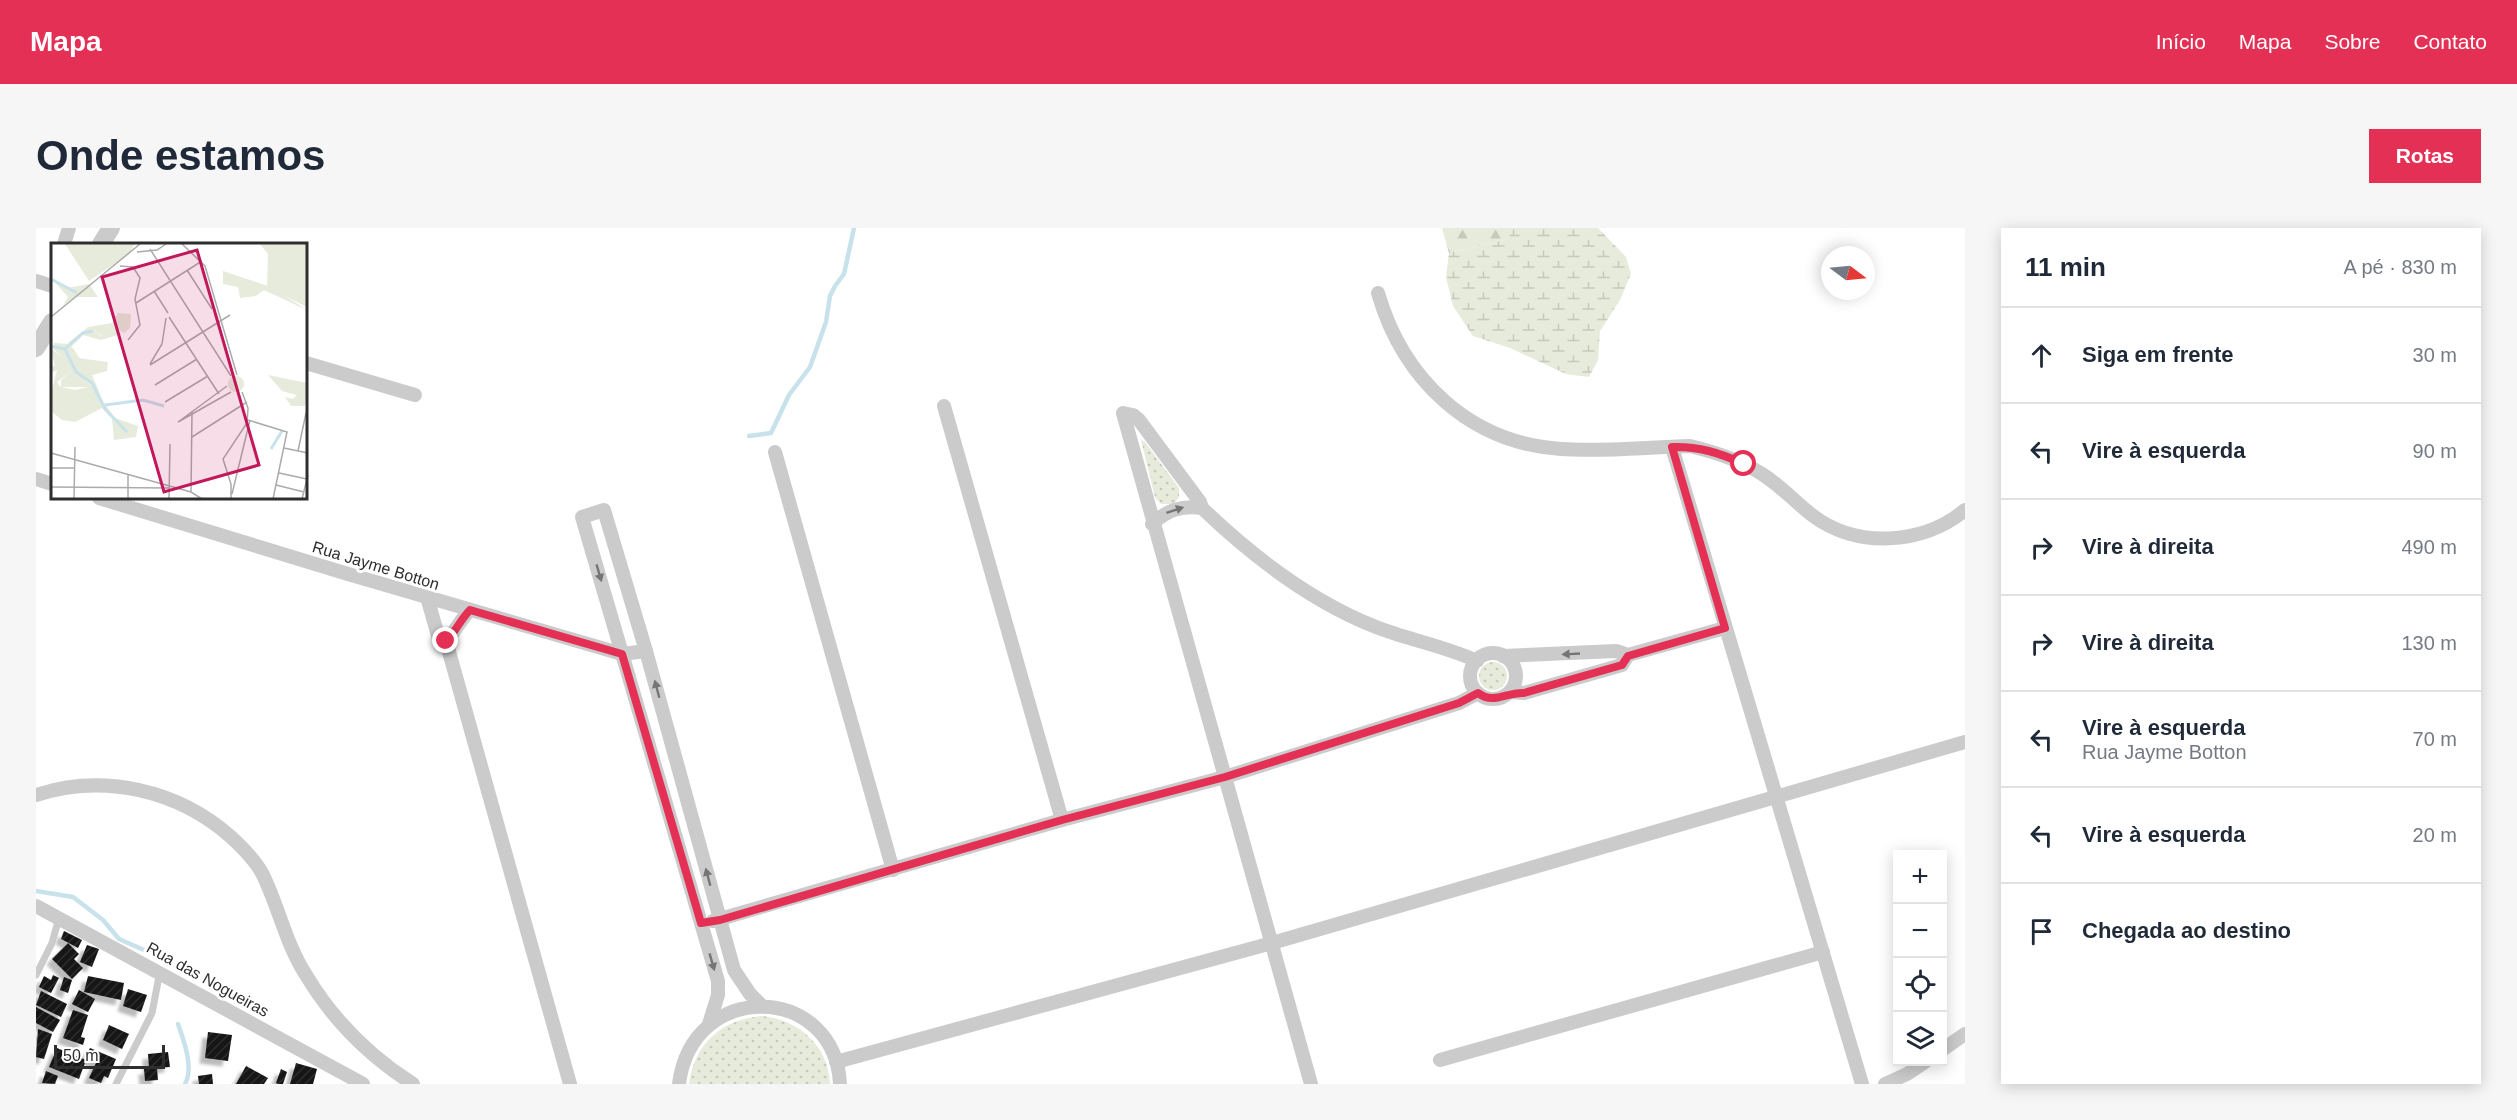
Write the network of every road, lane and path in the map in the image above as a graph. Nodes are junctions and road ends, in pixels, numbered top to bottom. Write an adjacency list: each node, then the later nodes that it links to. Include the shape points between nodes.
1 (69, 228): 3 (street)
2 (111, 228): 4 (street)
3 (64, 243)
4 (102, 243)
5 (36, 281): 6 (street)
6 (51, 285)
7 (1378, 293): 13 (street, via 1392,334 1415,370 1444,402 1480,426 1518,442 1559,449)
8 (51, 324): 9 (street)
9 (36, 348)
10 (308, 364): 11 (street)
11 (415, 395)
12 (945, 406): 36 (street)
13 (1672, 447): 19 (street, via 1708,450 1744,464 1779,485 1811,514 1853,534 1884,539 1915,535 1946,523); 23 (street)
14 (775, 452): 37 (street)
15 (36, 479): 16 (street)
16 (51, 484)
17 (106, 500): 21 (street, Rua Jayme Botton)
18 (1202, 508): 20 (street, one-way to 18, via 1176,508); 20 (street, via 1139,420 1123,413); 29 (street, via 1253,555 1319,599 1383,630)
19 (1965, 510)
20 (1152, 524): 33 (street)
21 (427, 597): 22 (street, Rua Jayme Botton); 24 (street, via 439,639)
22 (470, 610): 24 (street); 26 (street, Rua Jayme Botton)
23 (1725, 628): 28 (street); 35 (street)
24 (446, 641): 56 (street)
25 (646, 651): 26 (street, Rua Jayme Botton); 26 (street, one-way to 26, via 604,510 582,517); 40 (street, one-way to 25)
26 (622, 654): 41 (street)
27 (1503, 656): 28 (street, one-way to 27, via 1616,651); 29 (street, via 1489,654); 30 (street, via 1516,672)
28 (1628, 656): 30 (street, via 1622,665 1524,693)
29 (1477, 660): 31 (street, via 1471,681)
30 (1510, 692): 31 (street, via 1497,699)
31 (1478, 693): 33 (street, via 1459,703)
32 (1965, 742): 35 (street)
33 (1225, 777): 36 (street); 42 (street)
34 (36, 795): 55 (street, via 86,785 127,788 167,798 221,828 263,874 292,951 318,995 351,1035)
35 (1775, 797): 42 (street); 43 (street)
36 (1062, 820): 37 (street)
37 (893, 870): 40 (street)
38 (36, 906): 39 (street, Rua das Nogueiras)
39 (59, 918): 44 (street, Rua das Nogueiras); 45 (lane, via 52,944)
40 (720, 920): 41 (street); 46 (street, via 734,970)
41 (701, 923): 47 (street, one-way to 47, via 718,981)
42 (1272, 943): 51 (street); 59 (street)
43 (1823, 952): 50 (street); 60 (street)
44 (160, 971): 53 (lane, via 152,1013); 54 (street, Rua das Nogueiras)
45 (36, 975)
46 (762, 1006): 47 (street, via 734,1010); 51 (street, via 789,1012 813,1026)
47 (710, 1024): 57 (street, via 684,1058)
48 (1965, 1034): 49 (street)
49 (1947, 1047)
50 (1440, 1060)
51 (836, 1062): 58 (street)
52 (1919, 1066): 61 (street)
53 (116, 1084)
54 (363, 1084)
55 (413, 1084)
56 (570, 1084)
57 (679, 1084)
58 (840, 1084)
59 (1311, 1084)
60 (1862, 1084)
61 (1885, 1084)

